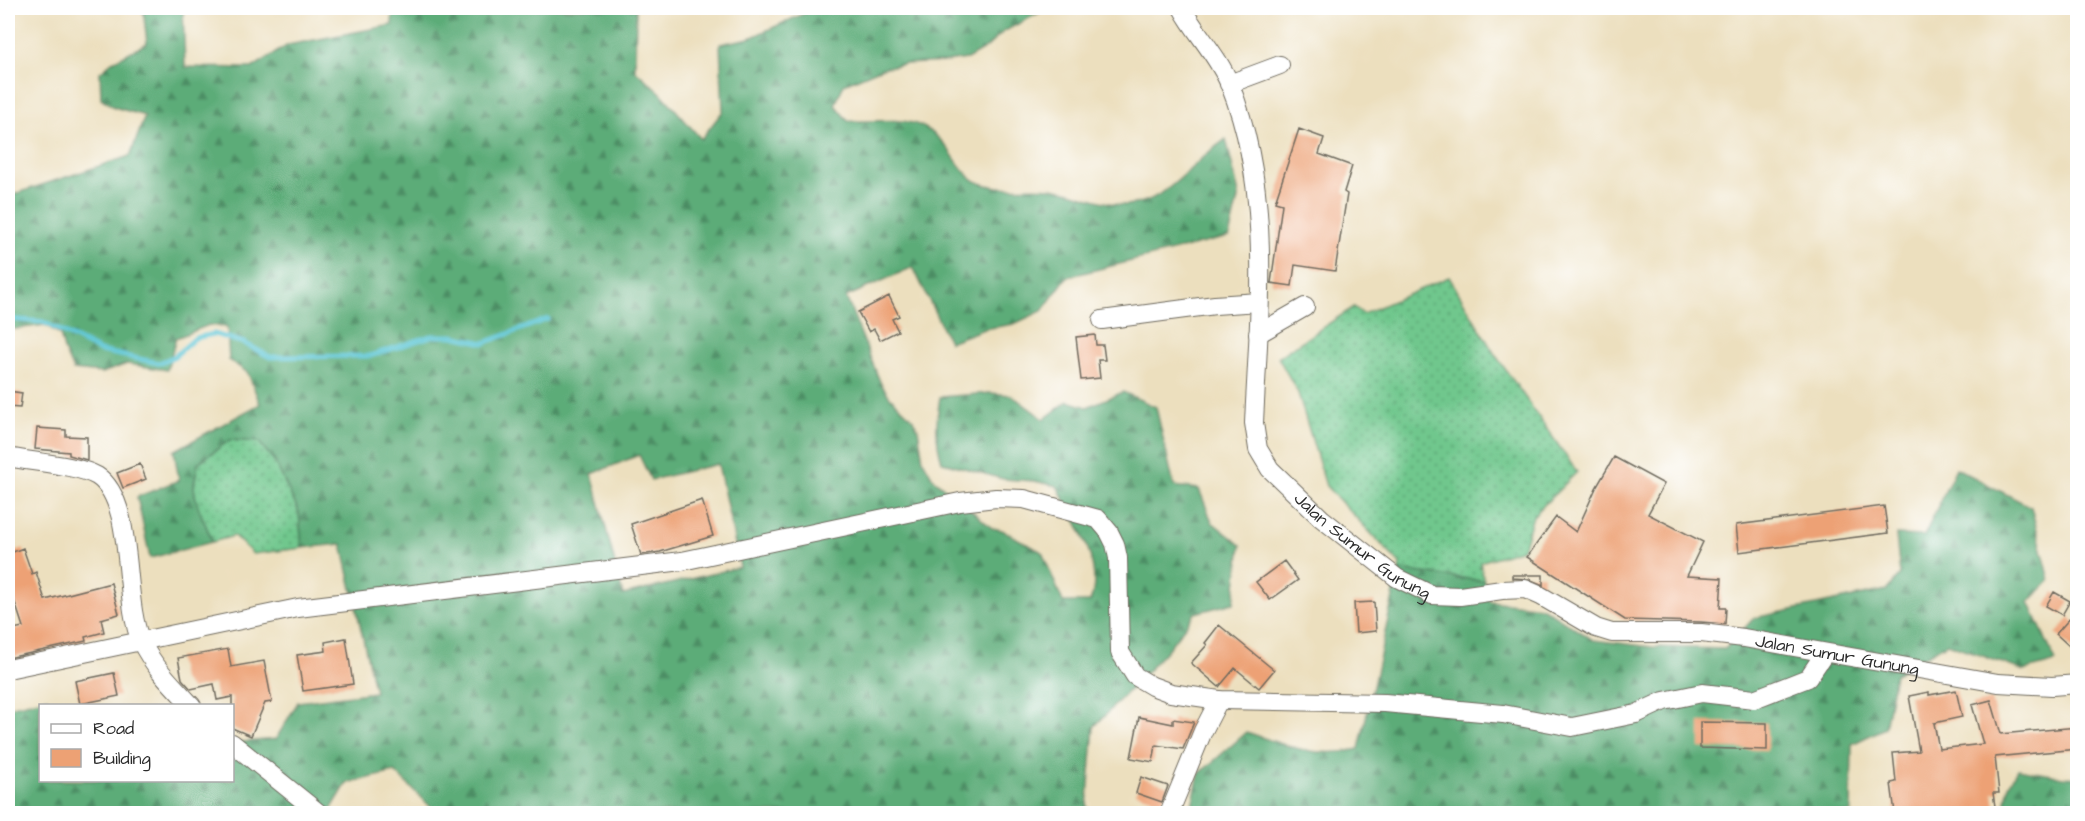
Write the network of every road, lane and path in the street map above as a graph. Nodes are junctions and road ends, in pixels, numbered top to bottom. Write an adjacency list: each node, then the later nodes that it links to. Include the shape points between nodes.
1 (1182, 8): 3 (street, Jalan Sumur Gunung)
2 (1280, 65): 3 (street)
3 (1229, 84): 4 (street, Jalan Sumur Gunung, via 1248,147 1258,211)
4 (1259, 302): 6 (street); 7 (street, Jalan Sumur Gunung)
5 (1305, 307): 7 (street)
6 (1102, 320)
7 (1258, 334): 10 (street, Jalan Sumur Gunung, via 1254,423 1258,449 1270,469 1322,518 1397,578 1432,595 1525,589 1612,633 1701,633)
8 (8, 458): 9 (street, via 82,470 106,483 124,530)
9 (141, 641): 11 (street); 13 (street, via 298,608 682,561 960,502 1024,499 1098,519 1109,532 1118,558 1120,652 1136,676 1170,693); 14 (street, via 169,682)
10 (1825, 653): 12 (street, Jalan Sumur Gunung, via 1998,683); 13 (street, via 1808,678 1754,699 1702,693 1664,701 1636,714 1572,727 1503,714 1385,704)
11 (8, 669)
12 (2078, 684)
13 (1219, 700): 17 (street)
14 (191, 704)
15 (234, 745): 16 (street)
16 (320, 813)
17 (1169, 813)

